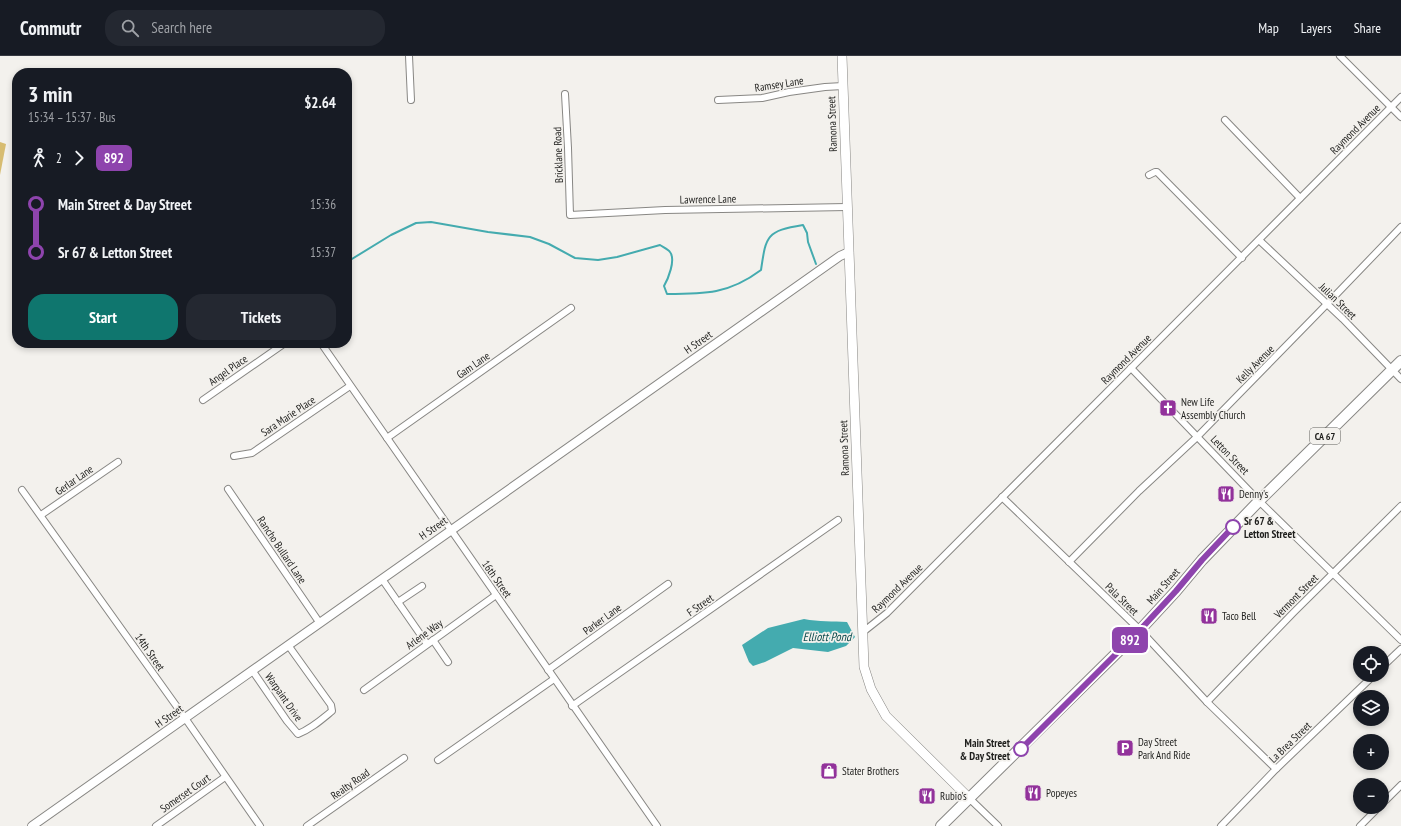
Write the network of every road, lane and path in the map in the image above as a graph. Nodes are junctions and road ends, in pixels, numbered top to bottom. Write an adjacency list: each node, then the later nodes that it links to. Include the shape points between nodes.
1 (409, 56): 7 (street)
2 (842, 56): 4 (main road, Ramona Street)
3 (1340, 56): 9 (street)
4 (843, 86): 8 (street, Ramsey Lane, via 762,98); 14 (main road, Ramona Street)
5 (565, 94): 15 (street, Bricklane Road)
6 (1401, 97): 9 (street, Raymond Avenue)
7 (411, 100)
8 (718, 100)
9 (1391, 107): 10 (street); 13 (street, Raymond Avenue)
10 (1401, 117)
11 (1225, 120): 13 (street)
12 (1149, 175): 19 (street, via 1157,172)
13 (1300, 198): 17 (street, Raymond Avenue)
14 (847, 207): 15 (street, Lawrence Lane, via 665,210); 18 (main road, Ramona Street)
15 (570, 215)
16 (1401, 227): 20 (street, Kelly Avenue)
17 (1259, 240): 19 (street, Raymond Avenue); 20 (street, Julian Street)
18 (849, 252): 41 (street, H Street); 51 (main road, Ramona Street)
19 (1242, 258): 25 (street, Raymond Avenue)
20 (1327, 304): 26 (street, Julian Street); 30 (street, Kelly Avenue)
21 (571, 308): 31 (street, Gam Lane)
22 (278, 348): 29 (street, Angel Place)
23 (324, 348): 28 (street, 16th Street)
24 (1401, 361): 26 (main road, Main Street / CA 67)
25 (1131, 368): 30 (street, Letton Street); 36 (street, Raymond Avenue)
26 (1392, 370): 27 (street, Julian Street); 37 (main road, Main Street / CA 67)
27 (1401, 379)
28 (350, 386): 31 (street, 16th Street); 32 (street, Sara Marie Place, via 252,453)
29 (203, 400)
30 (1197, 436): 37 (street, Letton Street); 42 (street, Kelly Avenue)
31 (386, 438): 41 (street, 16th Street)
32 (234, 456)
33 (118, 462): 39 (street, Gerlar Lane)
34 (228, 489): 49 (street, Rancho Bullard Lane)
35 (22, 490): 39 (street, 14th Street)
36 (1002, 497): 42 (street, Pala Street); 51 (street, Raymond Avenue, via 887,613)
37 (1259, 501): 43 (street, Letton Street); 50 (main road, Main Street / CA 67)
38 (1401, 506): 43 (street, Vermont Street)
39 (41, 515): 66 (street, 14th Street)
40 (838, 520): 65 (street, F Street)
41 (450, 530): 44 (street, H Street); 47 (street, 16th Street)
42 (1069, 562): 50 (street, Pala Street)
43 (1332, 573): 53 (street, Letton Street); 64 (street, Vermont Street)
44 (382, 579): 48 (street); 49 (street, H Street)
45 (668, 584): 60 (street, Parker Lane)
46 (422, 586): 48 (street)
47 (496, 595): 52 (street, Arlene Way); 60 (street, 16th Street)
48 (398, 602): 54 (street)
49 (320, 622): 55 (street, H Street)
50 (1140, 630): 64 (street, Pala Street); 73 (main road, Main Street / CA 67)
51 (863, 632): 73 (main road, Ramona Street, via 864,667 870,689 886,716)
52 (433, 640): 54 (street, Arlene Way); 58 (street)
53 (1401, 640)
54 (427, 644): 63 (street, Arlene Way)
55 (288, 645): 59 (street, H Street); 59 (street, Warpaint Drive, via 331,705 332,711 306,731 298,734)
56 (1401, 649): 57 (street)
57 (1389, 660)
58 (448, 662)
59 (252, 670): 66 (street, H Street)
60 (548, 670): 61 (street, 16th Street)
61 (554, 679): 65 (street, 16th Street); 68 (street)
62 (1367, 682): 69 (street, La Brea Street)
63 (364, 690)
64 (1207, 702): 69 (street, Pala Street)
65 (572, 706): 79 (street, 16th Street)
66 (184, 718): 70 (street, 14th Street); 75 (street, H Street)
67 (404, 758): 78 (street, Realty Road)
68 (438, 760)
69 (1276, 769): 82 (street, La Brea Street)
70 (225, 777): 76 (street, Somerset Court); 77 (street, 14th Street)
71 (1401, 785): 72 (street)
72 (1389, 797)
73 (970, 799): 80 (main road, Main Street / CA 67); 81 (street)
74 (1372, 814): 83 (street)
75 (32, 826)
76 (156, 826)
77 (260, 826)
78 (307, 826)
79 (657, 826)
80 (941, 826)
81 (998, 826)
82 (1221, 826)
83 (1360, 826)

